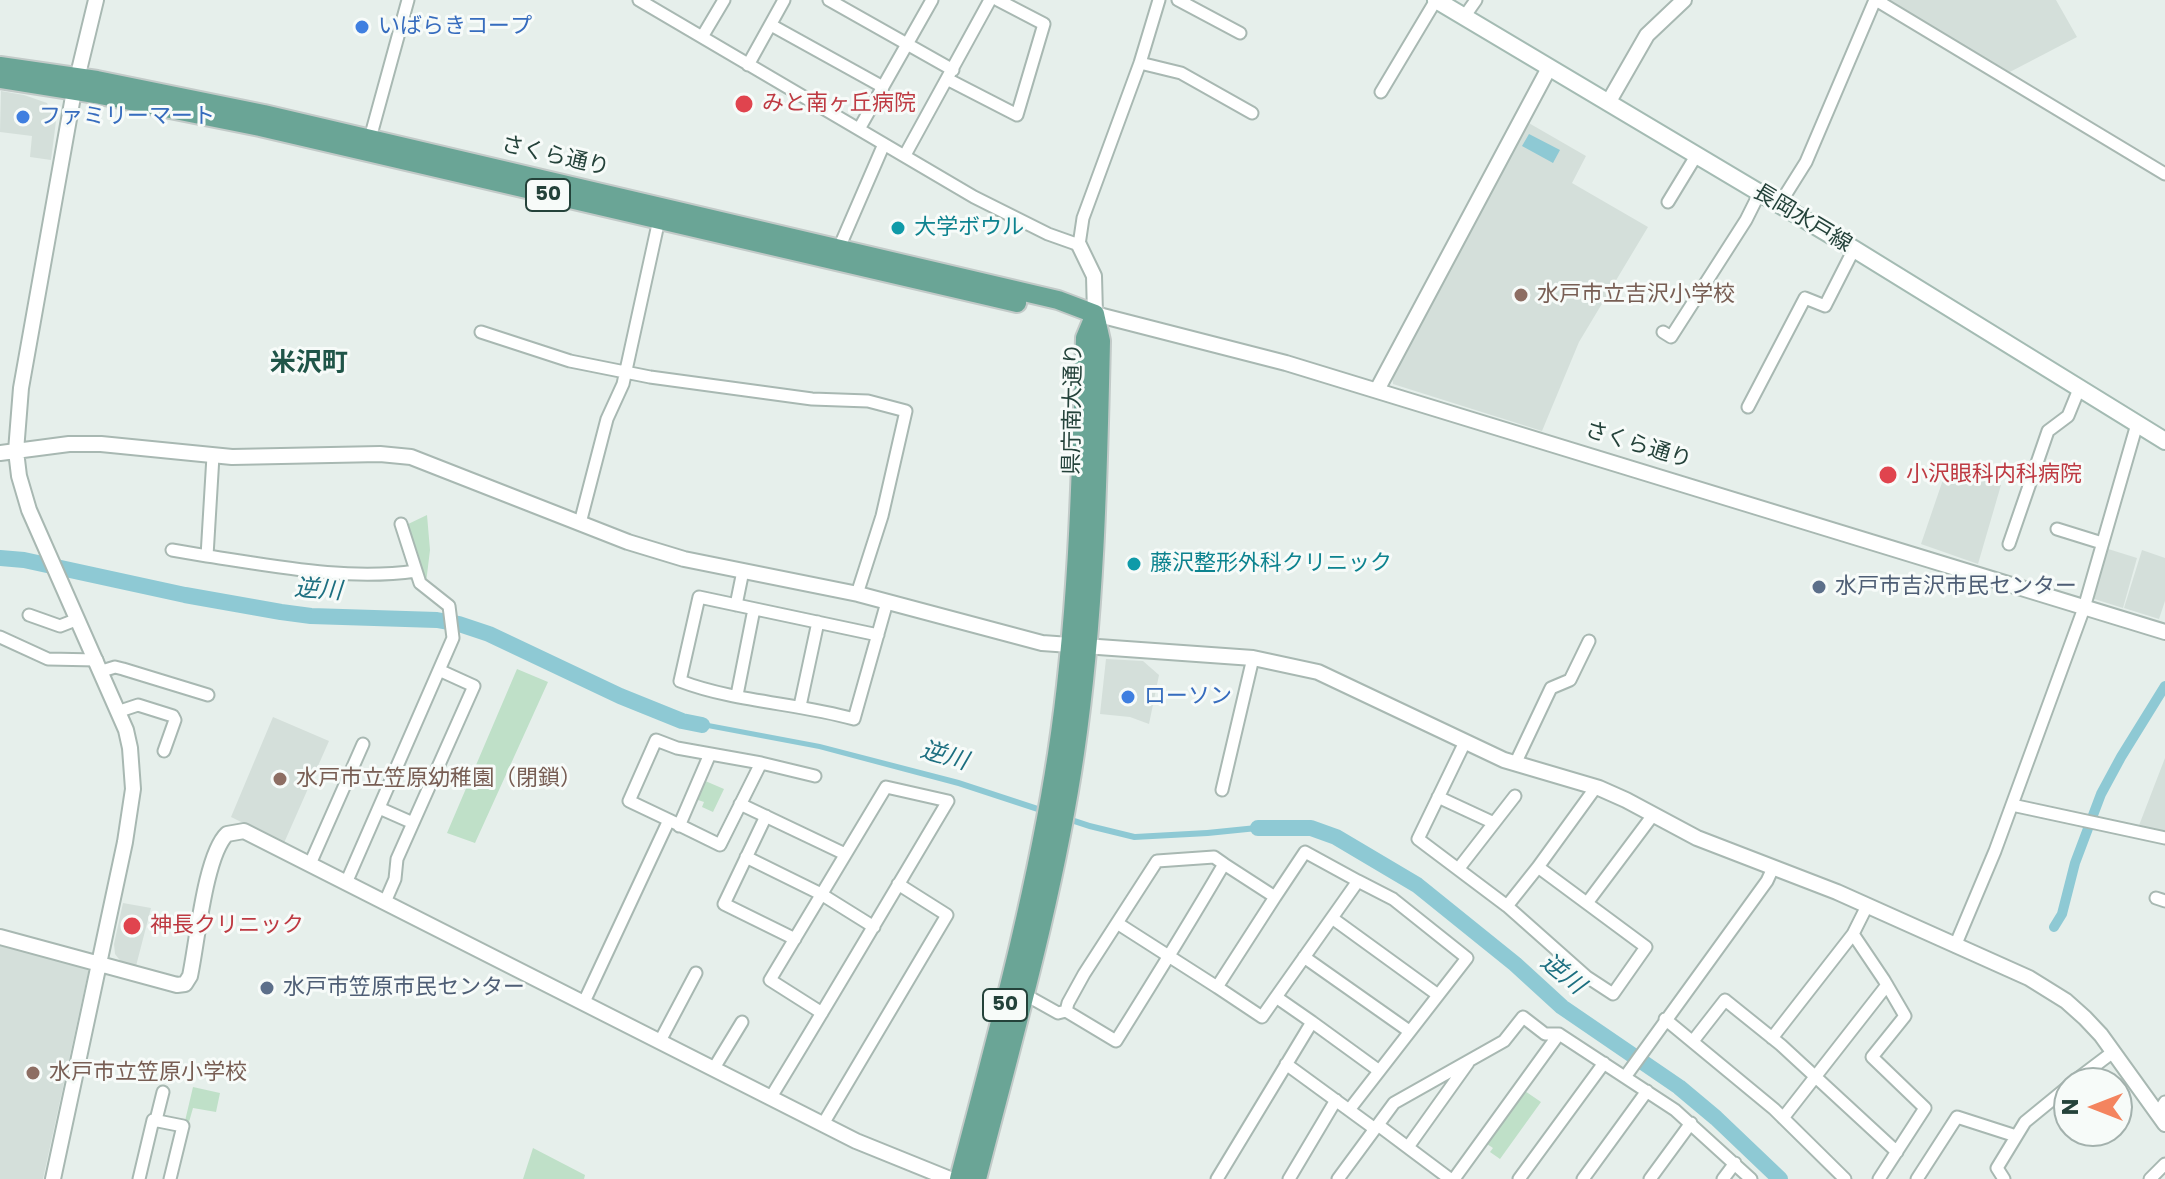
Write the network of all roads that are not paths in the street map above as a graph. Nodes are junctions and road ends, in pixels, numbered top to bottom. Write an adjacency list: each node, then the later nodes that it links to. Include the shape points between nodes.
1 (96, 0): 28 (street)
2 (408, 0): 35 (street)
3 (639, 0): 16 (street)
4 (724, 0): 20 (street)
5 (784, 0): 18 (street)
6 (829, 0): 21 (street)
7 (932, 0): 21 (street)
8 (990, 0): 26 (street)
9 (998, 0): 26 (street, via 1044,24 1017,115)
10 (1159, 0): 22 (street)
11 (1178, 0): 19 (street)
12 (1436, 0): 17 (main road, 長岡水戸線); 30 (street)
13 (1476, 0): 17 (street)
14 (1684, 0): 31 (street, via 1647,35)
15 (1875, 0): 38 (street); 41 (street, via 1806,162)
16 (661, 5): 20 (street)
17 (1464, 17): 25 (main road, 長岡水戸線)
18 (771, 25): 23 (street); 29 (street)
19 (1240, 33)
20 (702, 37): 23 (street)
21 (907, 44): 26 (street); 29 (street)
22 (1140, 63): 32 (street, via 1181,73); 43 (street, via 1083,218)
23 (748, 65): 33 (street)
24 (0, 66): 28 (main road, さくら通り / 50)
25 (1549, 68): 31 (main road, 長岡水戸線); 51 (street)
26 (950, 74): 36 (street)
27 (0, 79): 28 (main road, さくら通り / 50)
28 (75, 84): 35 (main road, さくら通り / 50); 55 (street, via 21,388)
29 (883, 87): 33 (street)
30 (1381, 92)
31 (1608, 103): 37 (main road, 長岡水戸線)
32 (1252, 113)
33 (859, 129): 34 (street)
34 (884, 144): 36 (street); 44 (street)
35 (368, 146): 42 (main road, さくら通り / 50)
36 (905, 155): 43 (street, via 1003,212)
37 (1696, 156): 39 (main road, 長岡水戸線); 40 (street)
38 (2165, 174)
39 (1759, 194): 41 (main road, 長岡水戸線); 48 (street, via 1671,337)
40 (1668, 202)
41 (1779, 205): 45 (main road, 長岡水戸線)
42 (661, 214): 44 (main road, さくら通り / 50); 46 (main road, さくら通り / 50, via 1058,312); 49 (street)
43 (1079, 245): 46 (street, via 1094,276)
44 (839, 248): 46 (main road, さくら通り / 50, via 1058,300)
45 (1854, 249): 50 (main road, 長岡水戸線); 52 (street, via 1825,306 1805,298)
46 (1095, 314): 51 (street, さくら通り); 79 (main road, 県庁南大通り / 50, via 1101,341 1096,544)
47 (481, 332): 49 (street, via 570,361)
48 (1663, 332)
49 (625, 372): 58 (street); 67 (street, via 812,399 868,401 906,411)
50 (2079, 389): 53 (main road, 長岡水戸線); 62 (street, via 2068,416 2048,431)
51 (1377, 390): 70 (street, さくら通り)
52 (1748, 407)
53 (2137, 424): 54 (main road, 長岡水戸線); 61 (street)
54 (2165, 441)
55 (16, 451): 56 (street); 57 (street, via 101,444); 73 (street, via 26,502)
56 (0, 453)
57 (213, 456): 58 (street, via 411,457); 64 (street)
58 (580, 523): 66 (street, via 648,549)
59 (401, 524): 65 (street)
60 (2057, 529): 61 (street)
61 (2102, 543): 70 (street)
62 (2009, 544)
63 (172, 550): 64 (street)
64 (207, 556): 65 (street, via 321,572)
65 (416, 571): 82 (street, via 420,583 449,609 453,638)
66 (743, 571): 67 (street); 69 (street)
67 (857, 594): 68 (street)
68 (887, 602): 76 (street); 79 (street, via 1021,638)
69 (736, 605): 71 (street); 84 (street, via 699,597 680,681)
70 (2084, 608): 75 (street, さくら通り); 99 (street)
71 (754, 609): 74 (street); 84 (street)
72 (29, 615): 73 (street, via 60,626)
73 (78, 619): 81 (street)
74 (818, 622): 76 (street); 85 (street)
75 (2165, 632)
76 (878, 635): 85 (street, via 854,719)
77 (0, 637): 81 (street, via 48,659)
78 (1589, 641): 92 (street, via 1570,680 1551,688)
79 (1079, 647): 80 (street); 106 (main road, 県庁南大通り / 50)
80 (1253, 658): 87 (street, via 1341,681); 95 (street)
81 (99, 666): 83 (street); 86 (street)
82 (441, 671): 100 (street); 103 (street, via 474,686)
83 (208, 695)
84 (737, 695): 85 (street)
85 (800, 706)
86 (120, 711): 89 (street, via 138,705 173,716); 133 (street, via 130,748 132,808)
87 (1465, 742): 92 (street); 97 (street)
88 (363, 744): 110 (street)
89 (164, 751)
90 (710, 754): 91 (street); 104 (street); 104 (street, via 656,740 629,801)
91 (761, 763): 93 (street); 98 (street)
92 (1515, 764): 94 (street)
93 (815, 776)
94 (1596, 787): 101 (street); 112 (street)
95 (1222, 790)
96 (1515, 796): 105 (street)
97 (1438, 797): 105 (street); 113 (street, via 1418,839)
98 (740, 804): 102 (street); 104 (street, via 720,845)
99 (2012, 805): 107 (street); 130 (street)
100 (379, 808): 103 (street); 116 (street)
101 (1653, 815): 114 (street); 121 (street)
102 (766, 816): 108 (street); 109 (street)
103 (413, 823): 120 (street)
104 (674, 823): 140 (street)
105 (1494, 823): 113 (street)
106 (1053, 830): 137 (main road, 県庁南大通り / 50); 183 (main road, 県庁南大通り / 50)
107 (2165, 838)
108 (845, 854): 117 (street, via 886,787 948,801); 118 (street)
109 (746, 857): 118 (street); 129 (street, via 724,904)
110 (310, 864): 116 (street); 133 (street, via 244,831 227,834 213,862 185,984)
111 (1224, 864): 119 (street); 125 (street, via 1214,857 1157,861); 131 (street)
112 (1538, 867): 121 (street); 122 (street)
113 (1459, 868): 122 (street)
114 (1773, 868): 123 (street); 143 (street)
115 (1358, 881): 119 (street, via 1305,852); 124 (street); 138 (street, via 1393,899 1467,958)
116 (346, 883): 120 (street)
117 (898, 884): 126 (street); 170 (street, via 947,915)
118 (821, 894): 126 (street); 129 (street)
119 (1275, 897): 136 (street)
120 (385, 902): 140 (street)
121 (1587, 903): 122 (street, via 1646,947 1613,994)
122 (1507, 906)
123 (1867, 906): 127 (street); 130 (street)
124 (1332, 918): 132 (street); 138 (street)
125 (1117, 923): 131 (street); 141 (street)
126 (874, 927): 142 (street)
127 (1853, 934): 135 (street); 148 (street)
128 (0, 937): 133 (street)
129 (795, 939): 142 (street, via 770,980)
130 (1955, 946): 151 (street, via 2047,988 2085,1018)
131 (1169, 956): 136 (street); 141 (street, via 1116,1041)
132 (1304, 957): 139 (street); 146 (street)
133 (99, 963): 179 (street)
134 (696, 973): 149 (street)
135 (1887, 985): 159 (street); 174 (street, via 1905,1016 1872,1057 1925,1108)
136 (1217, 987): 139 (street, via 1262,1017)
137 (1024, 994): 141 (street, via 1058,1013); 184 (main road, 県庁南大通り / 50)
138 (1438, 995): 146 (street)
139 (1276, 997): 145 (street)
140 (584, 1002): 149 (street)
141 (1066, 1011)
142 (822, 1013): 162 (street)
143 (1665, 1019): 150 (street); 158 (street)
144 (742, 1022): 156 (street)
145 (1312, 1022): 154 (street); 157 (street)
146 (1409, 1031): 157 (street)
147 (1559, 1034): 152 (street, via 1545,1034 1523,1017 1504,1041); 153 (street); 189 (street)
148 (1772, 1038): 150 (street, via 1725,1000); 159 (street)
149 (660, 1041): 156 (street)
150 (1693, 1041): 167 (street)
151 (2113, 1052): 155 (street); 166 (street)
152 (1470, 1060): 171 (street, via 1394,1103); 173 (street)
153 (1604, 1063): 158 (street); 190 (street)
154 (1286, 1064): 164 (street); 185 (street)
155 (2093, 1067)
156 (714, 1068): 162 (street)
157 (1378, 1070): 165 (street)
158 (1627, 1073): 160 (street)
159 (1816, 1077): 167 (street); 174 (street)
160 (1647, 1091): 169 (street); 191 (street)
161 (163, 1092): 168 (street)
162 (771, 1097): 170 (street)
163 (2053, 1098): 172 (street)
164 (1336, 1100): 165 (street); 186 (street)
165 (1349, 1110): 171 (street)
166 (2162, 1113)
167 (1783, 1118): 195 (street)
168 (156, 1120): 180 (street); 181 (street, via 183,1126)
169 (1691, 1123): 175 (street); 192 (street)
170 (823, 1124): 182 (street)
171 (1377, 1127): 173 (street); 187 (street)
172 (2016, 1136): 178 (street); 197 (street, via 1957,1117)
173 (1408, 1147): 177 (street)
174 (1897, 1152): 196 (street)
175 (1735, 1163): 193 (street); 194 (street)
176 (2165, 1164): 200 (street)
177 (1436, 1168): 188 (street); 189 (street)
178 (1997, 1168): 198 (street); 199 (street)
179 (53, 1179)
180 (139, 1179)
181 (170, 1179)
182 (950, 1179)
183 (959, 1179)
184 (977, 1179)
185 (1217, 1179)
186 (1289, 1179)
187 (1338, 1179)
188 (1428, 1179)
189 (1452, 1179)
190 (1519, 1179)
191 (1583, 1179)
192 (1650, 1179)
193 (1723, 1179)
194 (1751, 1179)
195 (1845, 1179)
196 (1879, 1179)
197 (1917, 1179)
198 (1990, 1179)
199 (2004, 1179)
200 (2150, 1179)

